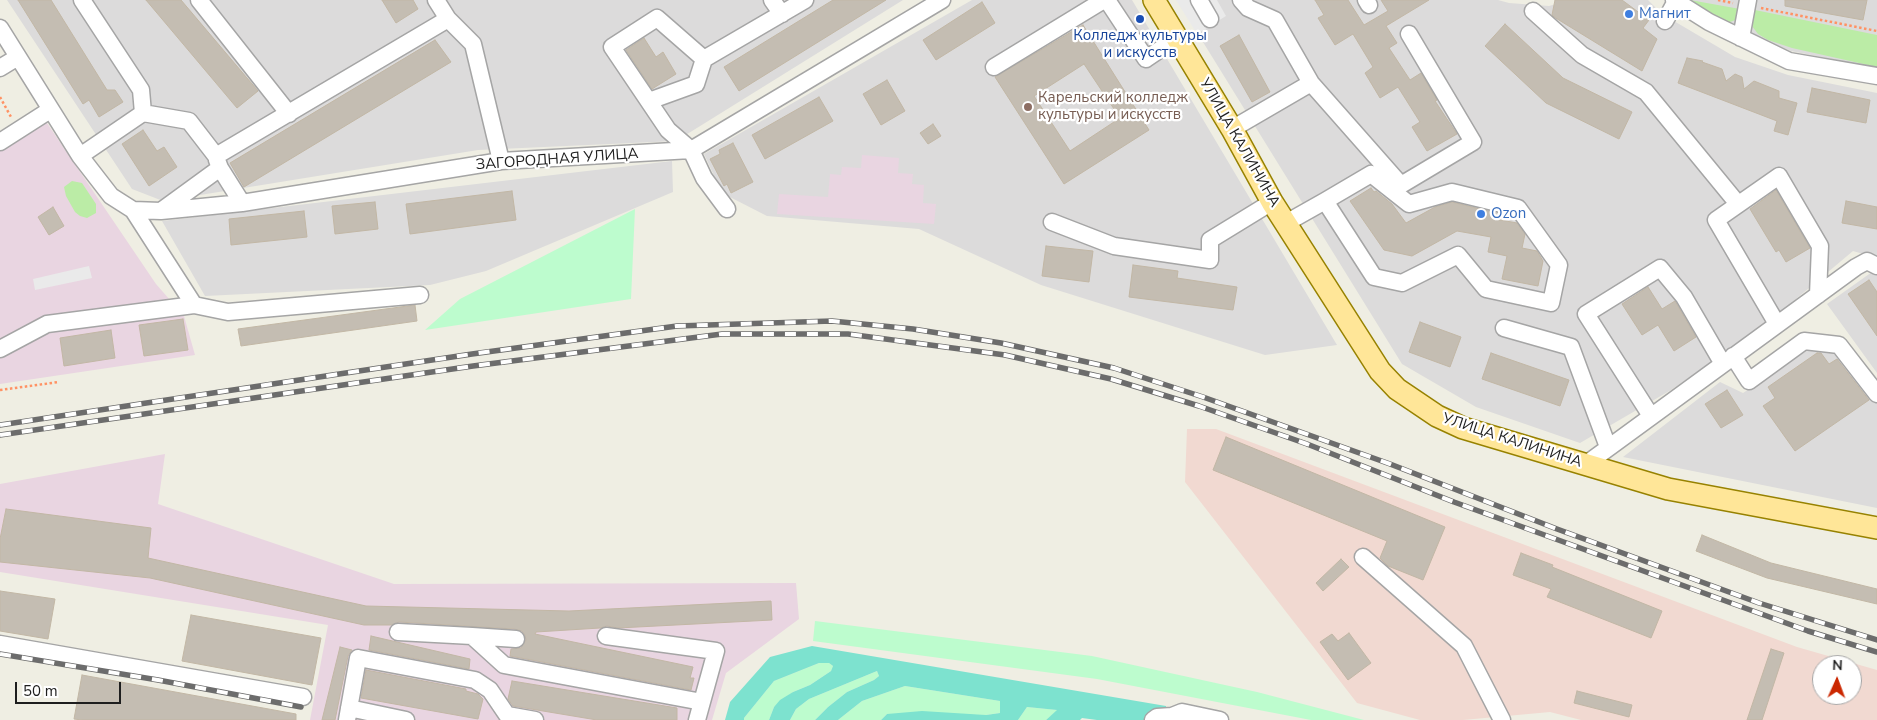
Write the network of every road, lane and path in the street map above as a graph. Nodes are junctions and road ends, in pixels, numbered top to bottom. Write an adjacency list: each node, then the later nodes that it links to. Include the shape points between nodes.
1 (82, 0): 33 (street, via 141,90)
2 (199, 0): 34 (street)
3 (436, 0): 16 (street)
4 (772, 0): 15 (street)
5 (805, 0): 15 (street)
6 (942, 0): 38 (street, ЗАГОРОДНАЯ УЛИЦА)
7 (1106, 0): 22 (street, via 1146,59); 27 (street)
8 (1154, 0): 22 (main road, УЛИЦА КАЛИНИНА)
9 (1199, 0): 17 (street)
10 (1241, 0): 29 (street, via 1248,8 1275,20)
11 (1675, 0): 18 (street); 23 (street)
12 (1718, 0): 13 (path)
13 (1748, 3): 20 (path); 23 (street)
14 (1533, 11): 45 (street, via 1582,55 1646,92)
15 (782, 14): 25 (street)
16 (448, 19): 34 (street); 40 (street, via 473,44)
17 (1210, 19)
18 (1664, 21)
19 (0, 28): 24 (street)
20 (1877, 31)
21 (1410, 34): 29 (street, via 1473,142 1401,185)
22 (1177, 38): 35 (main road, УЛИЦА КАЛИНИНА)
23 (1741, 38): 28 (street, via 1789,61)
24 (18, 57): 26 (street); 32 (street)
25 (704, 59): 31 (street, via 696,84); 31 (street, via 657,18 612,46)
26 (0, 68)
27 (994, 68)
28 (1877, 76)
29 (1311, 83): 35 (street)
30 (0, 97): 36 (path)
31 (649, 101): 38 (street, via 668,130)
32 (50, 110): 36 (street); 39 (street)
33 (143, 113): 39 (street); 41 (street, via 189,121)
34 (289, 114): 41 (street)
35 (1232, 129): 43 (main road, УЛИЦА КАЛИНИНА)
36 (18, 130): 37 (street)
37 (0, 142)
38 (691, 150): 40 (street, ЗАГОРОДНАЯ УЛИЦА); 46 (street, via 704,178)
39 (80, 156): 47 (street, via 111,196)
40 (501, 161): 44 (street, ЗАГОРОДНАЯ УЛИЦА)
41 (218, 162): 44 (street); 48 (street)
42 (1325, 201): 42 (street, via 1371,174 1409,204 1452,192 1518,208 1559,265 1551,303 1486,288 1458,255 1402,283 1374,277); 50 (street)
43 (1272, 202): 49 (street, via 1210,240 1210,260 1114,246); 50 (main road, УЛИЦА КАЛИНИНА)
44 (242, 203): 48 (street, ЗАГОРОДНАЯ УЛИЦА)
45 (1738, 204): 53 (street, via 1779,176 1820,246); 55 (street, via 1716,220)
46 (727, 209)
47 (133, 210): 48 (street, ЗАГОРОДНАЯ УЛИЦА); 54 (street)
48 (160, 211)
49 (1052, 222)
50 (1286, 223): 64 (main road, УЛИЦА КАЛИНИНА, via 1380,371 1398,389 1436,416 1463,428)
51 (1877, 266): 53 (street, via 1867,261)
52 (420, 295): 54 (street, via 228,312)
53 (1818, 295): 55 (street)
54 (194, 305): 57 (street, via 46,324)
55 (1777, 324): 58 (street)
56 (1504, 328): 63 (street, via 1571,347)
57 (0, 349)
58 (1728, 360): 61 (street, via 1749,381 1804,341 1839,345); 62 (street); 62 (street, via 1660,268 1586,314)
59 (59, 382): 60 (path)
60 (0, 390)
61 (1877, 394)
62 (1651, 416): 63 (street)
63 (1608, 448): 64 (street)
64 (1585, 464): 65 (main road, УЛИЦА КАЛИНИНА, via 1668,489)
65 (1877, 528)
66 (1363, 557): 82 (street, via 1464,646)
67 (398, 632): 68 (street)
68 (472, 636): 70 (street); 73 (street, via 504,665)
69 (606, 636): 73 (street, via 716,651)
70 (516, 639)
71 (0, 644): 72 (street)
72 (303, 697)
73 (702, 702): 79 (street)
74 (348, 714): 75 (street, via 358,658 476,680 490,690); 77 (street)
75 (508, 718): 78 (street)
76 (1172, 718): 80 (street, via 1157,717); 81 (street, via 1182,712)
77 (406, 720)
78 (535, 720)
79 (696, 720)
80 (1153, 720)
81 (1220, 720)
82 (1502, 720)

